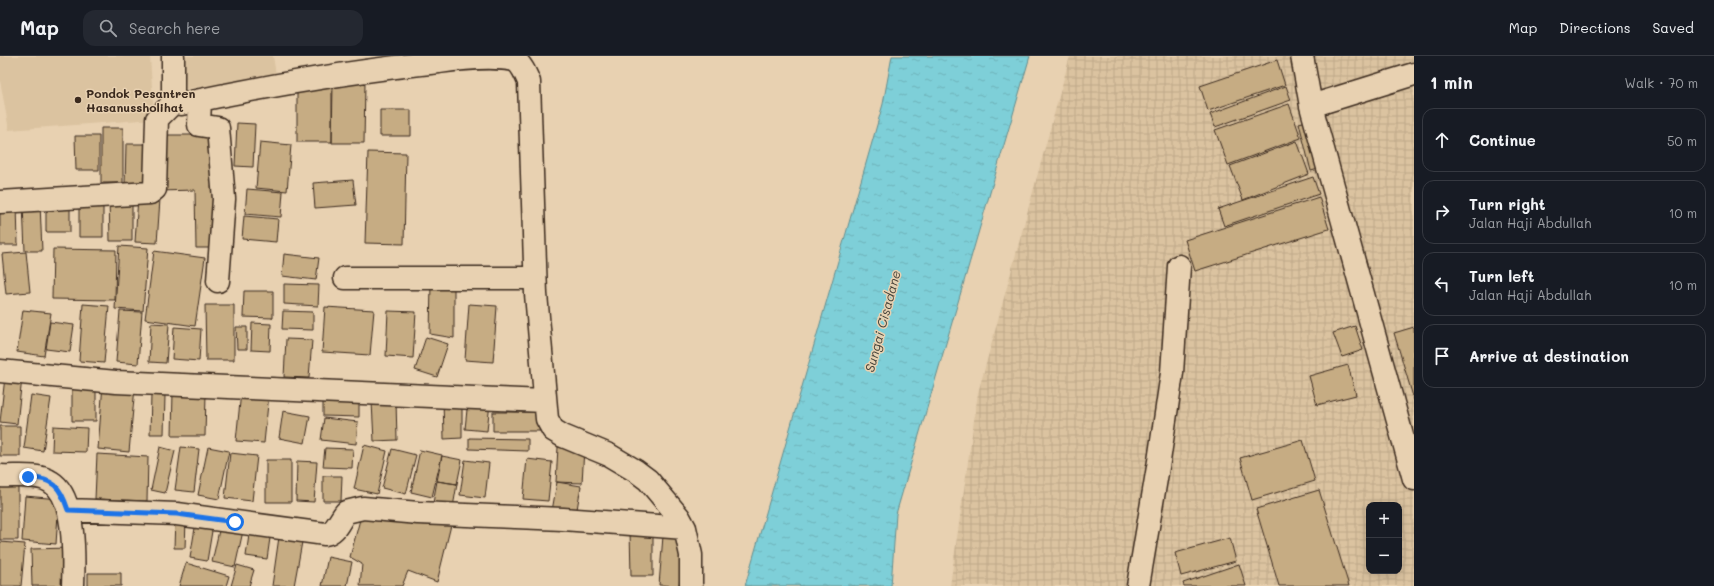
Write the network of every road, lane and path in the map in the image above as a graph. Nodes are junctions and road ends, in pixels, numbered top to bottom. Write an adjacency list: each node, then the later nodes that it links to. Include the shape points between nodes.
1 (173, 56): 6 (street, via 172,91)
2 (1302, 56): 7 (street)
3 (481, 57): 5 (street, via 373,69); 11 (street, via 515,60 529,82)
4 (1414, 74): 7 (street)
5 (200, 100): 6 (street, via 181,104); 12 (street, via 199,125 218,128 224,199)
6 (175, 101): 8 (street, via 157,119 155,189 150,193)
7 (1311, 106): 16 (street)
8 (0, 202)
9 (1179, 266): 21 (street, via 1172,373)
10 (345, 278): 11 (street)
11 (535, 278): 14 (street)
12 (218, 281)
13 (0, 371): 14 (street, via 116,382)
14 (544, 401): 18 (street, via 546,419 553,430 609,455 636,471 648,480)
15 (0, 476): 17 (street, via 51,481 63,496)
16 (1414, 479)
17 (68, 510): 18 (street, via 177,514 325,534 334,531 346,512 363,508); 19 (street, via 73,538)
18 (685, 528): 20 (street, via 691,555)
19 (73, 586)
20 (690, 586)
21 (1138, 586)

